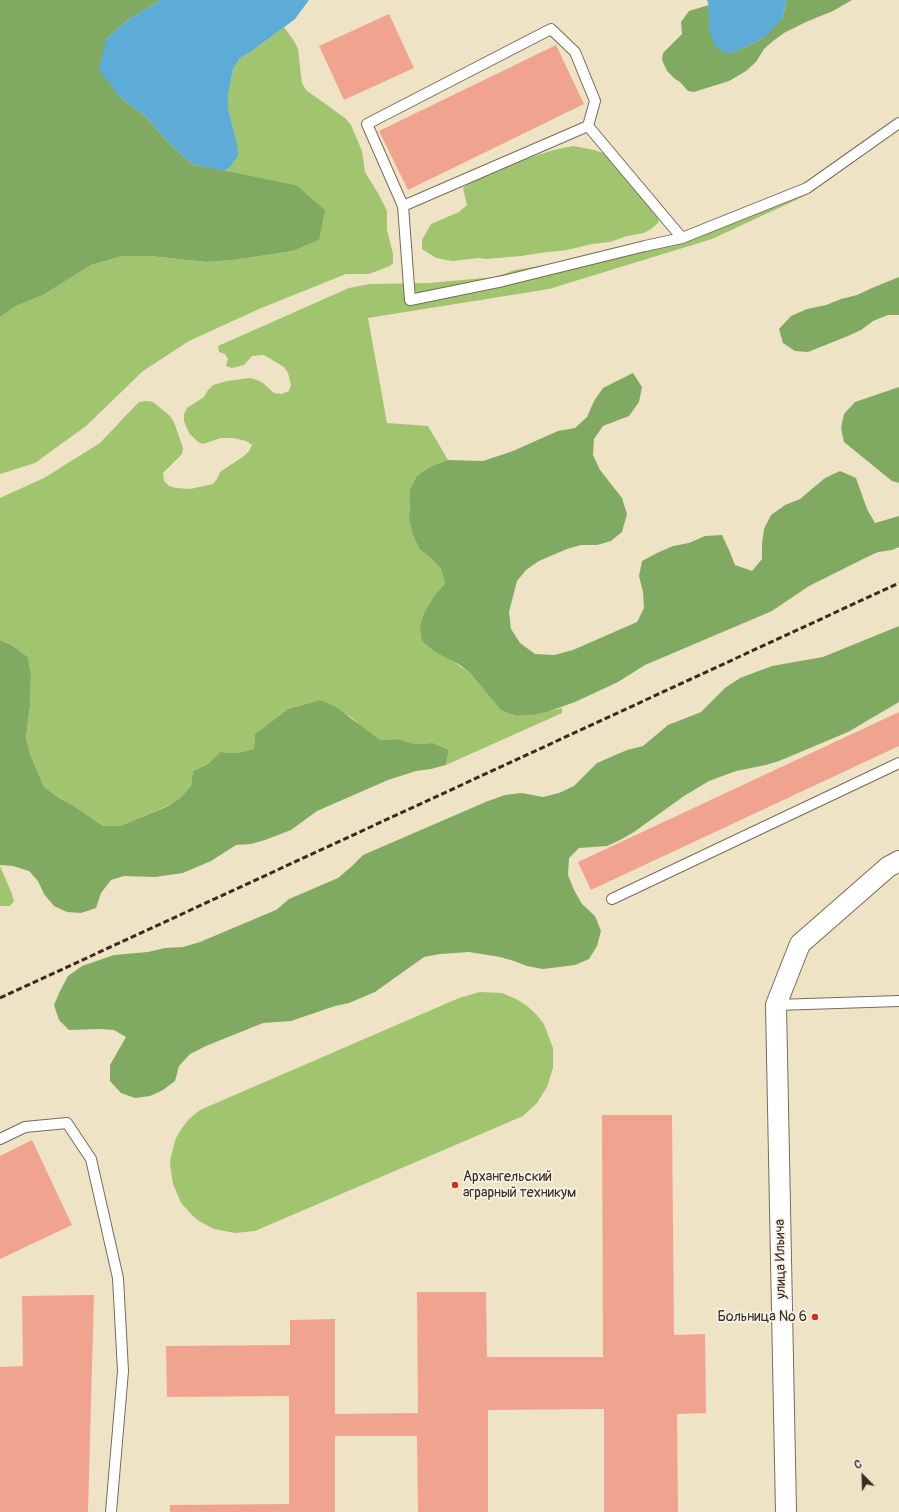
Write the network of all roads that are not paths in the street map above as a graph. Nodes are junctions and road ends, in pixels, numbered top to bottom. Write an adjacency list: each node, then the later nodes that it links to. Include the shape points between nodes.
1 (899, 123): 4 (lane, via 807,188)
2 (588, 126): 3 (lane); 3 (lane, via 595,101 575,52 551,29 367,124); 4 (lane)
3 (403, 206): 4 (lane, via 410,300 503,281)
4 (682, 238)
5 (899, 764): 7 (lane)
6 (899, 861): 9 (street, via 888,867 800,944)
7 (612, 899)
8 (899, 1001): 9 (lane)
9 (776, 1005): 12 (street, улица Ильича)
10 (0, 1139): 11 (lane, via 25,1127 67,1123 91,1159 118,1278 123,1364)
11 (112, 1512)
12 (786, 1512)

